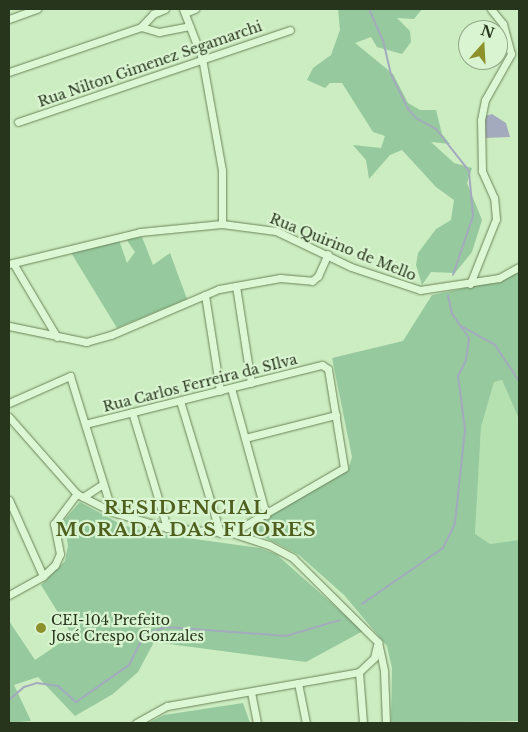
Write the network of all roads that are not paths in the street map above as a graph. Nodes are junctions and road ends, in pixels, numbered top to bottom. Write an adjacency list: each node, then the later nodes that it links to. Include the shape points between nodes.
1 (37, 9): 6 (street)
2 (165, 9): 8 (street, via 153,14)
3 (195, 9): 5 (street)
4 (491, 9): 17 (street, via 503,24 511,54 484,106 480,140 482,171 494,198 496,219)
5 (184, 11): 7 (street)
6 (9, 19)
7 (189, 26): 8 (street, via 159,32); 10 (street)
8 (141, 27): 11 (street)
9 (290, 30): 10 (street, Rua Nilton Gimenez Segamarchi)
10 (202, 58): 12 (street, Rua Nilton Gimenez Segamarchi); 13 (street, via 222,170)
11 (9, 72)
12 (18, 122)
13 (222, 224): 14 (street, Rua Quirino de Mello, via 276,231); 15 (street, Rua Quirino de Mello, via 140,232)
14 (328, 254): 17 (street, Rua Quirino de Mello, via 415,289); 18 (street, via 318,276 312,281 280,278)
15 (11, 263): 21 (street)
16 (519, 267): 17 (street, Rua Quirino de Mello, via 498,278)
17 (470, 284)
18 (236, 286): 19 (street); 22 (street)
19 (205, 295): 21 (street, via 111,335 86,342); 24 (street)
20 (9, 326): 21 (street)
21 (57, 337)
22 (251, 383): 23 (street, Rua Carlos Ferreira da SIlva); 28 (street, Rua Carlos Ferreira da SIlva, via 322,365 328,369)
23 (232, 388): 24 (street, Rua Carlos Ferreira da SIlva); 31 (street)
24 (220, 391): 25 (street, Rua Carlos Ferreira da SIlva)
25 (180, 401): 27 (street, Rua Carlos Ferreira da SIlva); 38 (street)
26 (9, 403): 30 (street, via 70,376)
27 (132, 412): 30 (street, Rua Carlos Ferreira da SIlva); 37 (street)
28 (336, 416): 31 (street); 36 (street, via 344,468)
29 (9, 417): 33 (street)
30 (85, 424): 32 (street)
31 (245, 438): 36 (street)
32 (103, 484): 33 (street); 35 (street)
33 (80, 495): 35 (street); 40 (street, via 54,524 60,554)
34 (9, 500): 40 (street)
35 (112, 512): 37 (street)
36 (266, 515): 39 (street)
37 (168, 528): 38 (street)
38 (220, 533): 39 (street)
39 (232, 533): 42 (street, via 269,545 293,558)
40 (43, 576): 41 (street)
41 (9, 595)
42 (378, 642): 43 (street, via 374,658); 50 (street, via 384,671)
43 (360, 672): 44 (street); 49 (street)
44 (298, 683): 45 (street); 48 (street)
45 (251, 692): 46 (street, via 167,706); 47 (street)
46 (136, 723)
47 (257, 723)
48 (306, 723)
49 (363, 723)
50 (386, 723)

